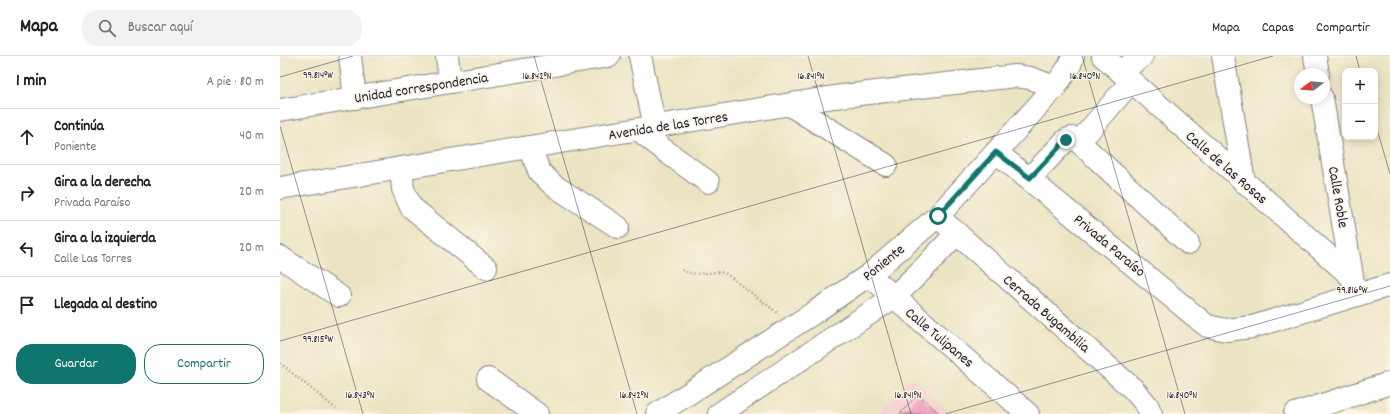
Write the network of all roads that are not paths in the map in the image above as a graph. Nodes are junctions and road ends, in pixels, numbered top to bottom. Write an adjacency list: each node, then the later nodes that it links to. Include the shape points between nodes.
1 (350, 56): 14 (street)
2 (447, 56): 12 (street)
3 (609, 56): 12 (street, Unidad correspondencia)
4 (640, 56): 18 (street)
5 (1103, 56): 11 (street, Calle de las Rosas)
6 (1142, 56): 11 (street)
7 (1223, 56): 26 (street)
8 (1315, 56): 10 (street)
9 (1075, 59): 13 (street, Poniente)
10 (1317, 68)
11 (1126, 77): 19 (street); 26 (street, Calle de las Rosas)
12 (450, 82): 14 (street, Unidad correspondencia)
13 (1055, 87): 15 (street, Avenida de las Torres, via 1030,78 1015,76); 21 (street, Poniente)
14 (355, 98): 17 (street, Unidad correspondencia)
15 (790, 104): 18 (street, Avenida de las Torres); 22 (street)
16 (1323, 104): 36 (street, Calle Roble)
17 (280, 110)
18 (647, 128): 20 (street, Avenida de las Torres); 25 (street, via 664,150)
19 (1076, 140): 24 (street, via 1066,140); 31 (street)
20 (530, 147): 23 (street, Avenida de las Torres); 29 (street, via 539,171 552,185)
21 (996, 152): 24 (street, Privada Paraíso); 28 (street, Poniente)
22 (886, 165)
23 (401, 168): 27 (street, Avenida de las Torres); 33 (street, via 403,189 411,207)
24 (1030, 178): 36 (street, Privada Paraíso, via 1207,326 1226,330 1252,327)
25 (708, 182)
26 (1244, 182): 36 (street, Calle de las Rosas)
27 (280, 188)
28 (938, 216): 30 (street, Cerrada Bugambilia); 34 (street, Poniente)
29 (618, 228)
30 (957, 233): 38 (street); 45 (street, Cerrada Bugambilia, via 1133,389 1147,405)
31 (1188, 243)
32 (280, 257): 37 (street)
33 (486, 268)
34 (868, 275): 38 (street, Calle Tulipanes); 42 (street, Poniente)
35 (1390, 284): 36 (street, Privada Paraíso)
36 (1354, 286)
37 (339, 296)
38 (894, 297): 43 (street); 44 (street, Calle Tulipanes)
39 (488, 379): 41 (street)
40 (1390, 383): 46 (street)
41 (537, 414)
42 (657, 414)
43 (719, 414)
44 (1028, 414)
45 (1151, 414)
46 (1295, 414)

